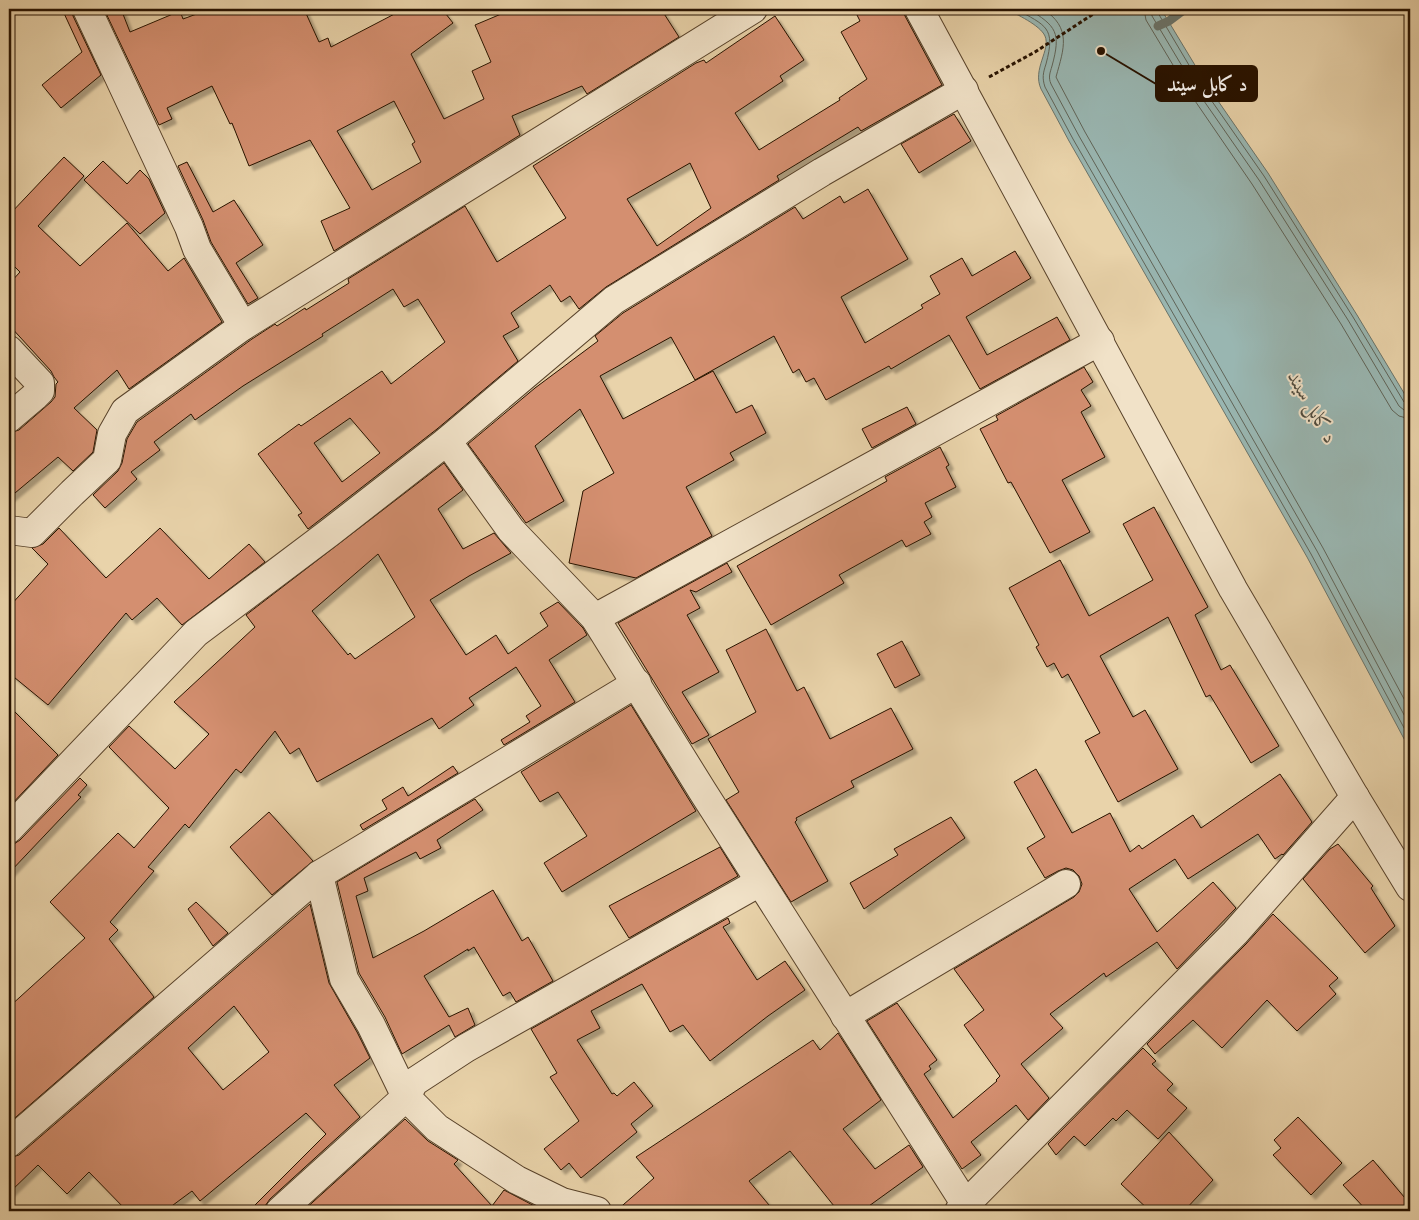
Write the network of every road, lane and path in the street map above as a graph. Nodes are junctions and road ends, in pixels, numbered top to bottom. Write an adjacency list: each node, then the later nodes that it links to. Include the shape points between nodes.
1 (87, 9): 6 (street, via 197,249)
2 (753, 9): 6 (street)
3 (919, 9): 5 (street)
4 (1102, 9): 5 (path, via 1035,52)
5 (964, 90): 7 (street); 10 (street, via 822,172 614,300)
6 (243, 326): 11 (street, via 124,411 112,434 107,460 32,533)
7 (1100, 341): 12 (street); 14 (street, via 1233,589)
8 (9, 350): 9 (street, via 40,383 40,391)
9 (9, 418)
10 (447, 441): 12 (street, via 511,530); 15 (street, via 196,633)
11 (9, 530)
12 (595, 618): 13 (street)
13 (637, 683): 16 (street); 17 (street)
14 (1355, 797): 19 (street); 24 (street, via 1235,933)
15 (9, 829)
16 (318, 875): 21 (street, via 344,978); 22 (street)
17 (760, 882): 20 (street); 21 (street, via 466,1048 414,1082)
18 (1066, 884): 20 (street)
19 (1410, 887)
20 (845, 1016): 24 (street)
21 (406, 1097): 23 (street, via 437,1128); 25 (street)
22 (9, 1142)
23 (559, 1207): 26 (street)
24 (962, 1208)
25 (280, 1211)
26 (597, 1211)

